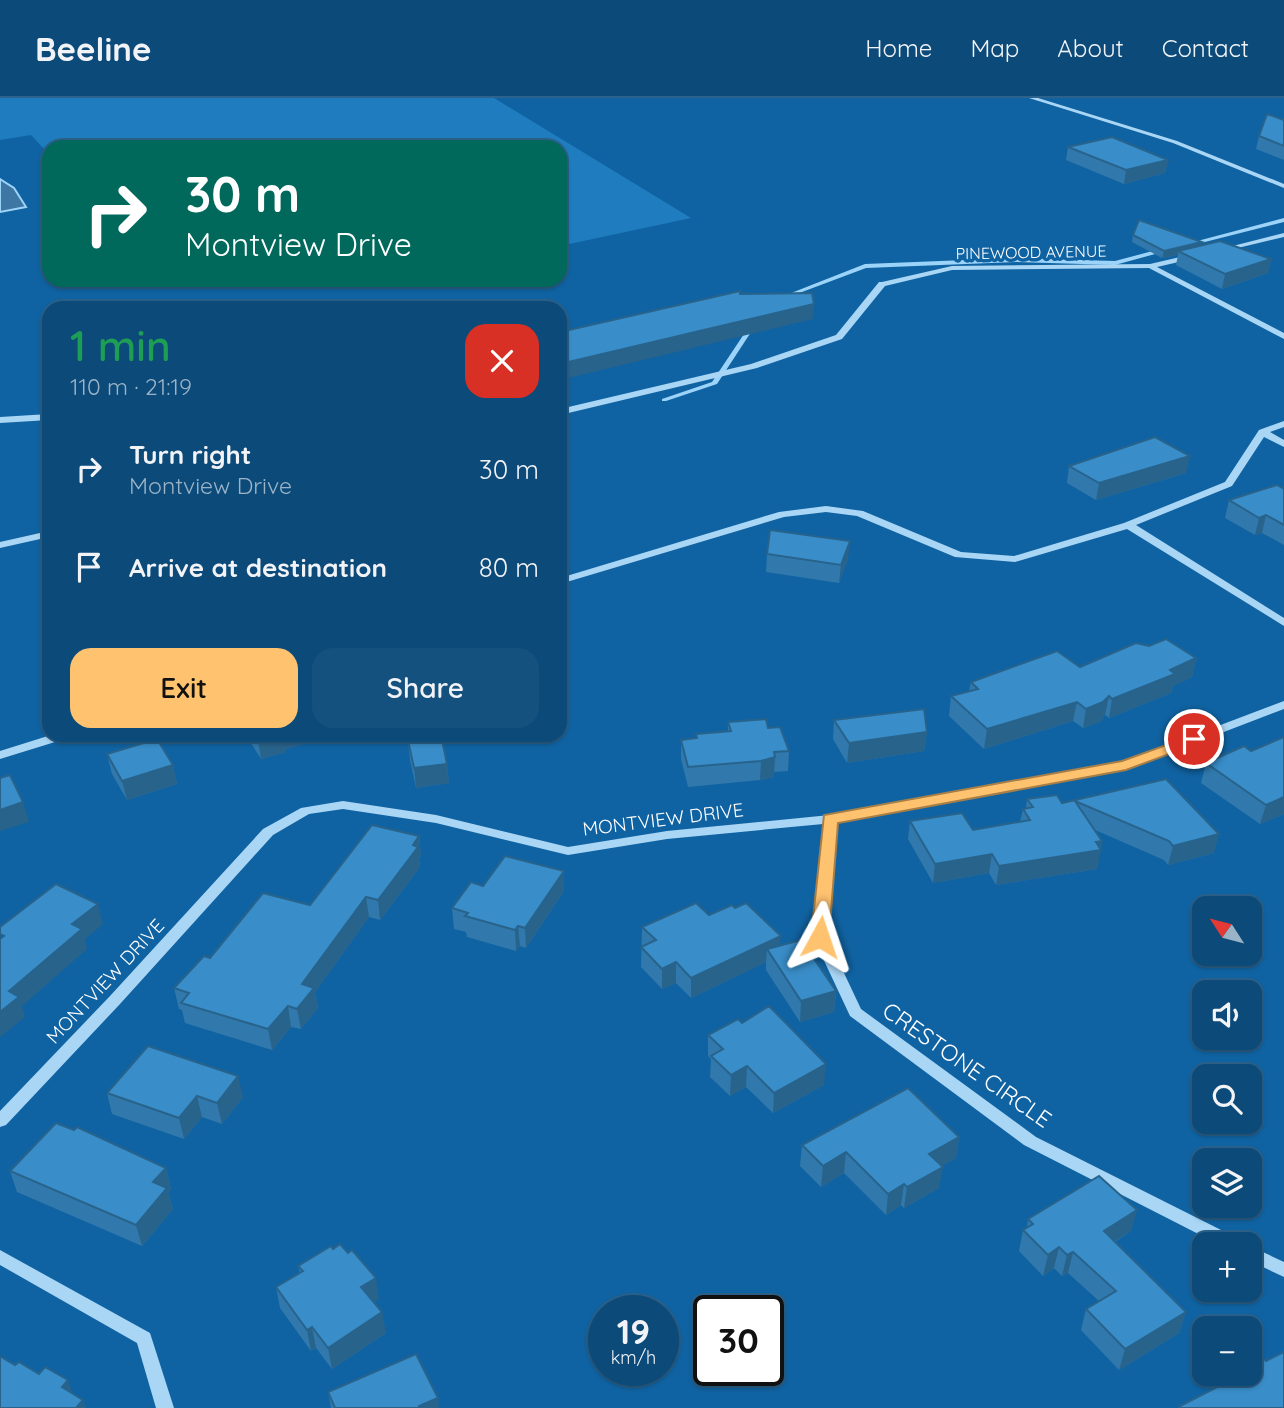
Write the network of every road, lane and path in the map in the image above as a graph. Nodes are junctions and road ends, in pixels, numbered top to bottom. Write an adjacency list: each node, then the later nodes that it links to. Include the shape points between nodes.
1 (1032, 98): 2 (street, via 1175,142)
2 (1284, 186)
3 (1284, 235): 4 (street)
4 (1217, 251)
5 (1204, 254): 6 (street, PINEWOOD AVENUE)
6 (1150, 267): 7 (street); 8 (street, PINEWOOD AVENUE, via 952,268 881,284 839,337 754,366)
7 (1284, 336)
8 (567, 410)
9 (42, 417): 10 (street)
10 (0, 420)
11 (1284, 424): 12 (street)
12 (1262, 432): 13 (street); 14 (street, via 1229,484)
13 (1284, 444)
14 (1128, 525): 17 (street, via 1015,559 959,555 859,513 826,509 783,514); 18 (street)
15 (42, 536): 16 (street)
16 (0, 545)
17 (567, 579)
18 (1284, 622)
19 (1284, 705): 22 (street, MONTVIEW DRIVE, via 1126,765)
20 (42, 742): 21 (street)
21 (0, 755)
22 (830, 819): 23 (street, MONTVIEW DRIVE, via 667,835 568,851 436,819 343,805 306,811 268,832); 24 (street, CRESTONE CIRCLE, via 820,937 855,1013 1030,1141)
23 (0, 1121)
24 (1209, 1232)
25 (0, 1257): 28 (street, via 144,1338)
26 (1262, 1259): 27 (street)
27 (1284, 1270)
28 (165, 1408)

